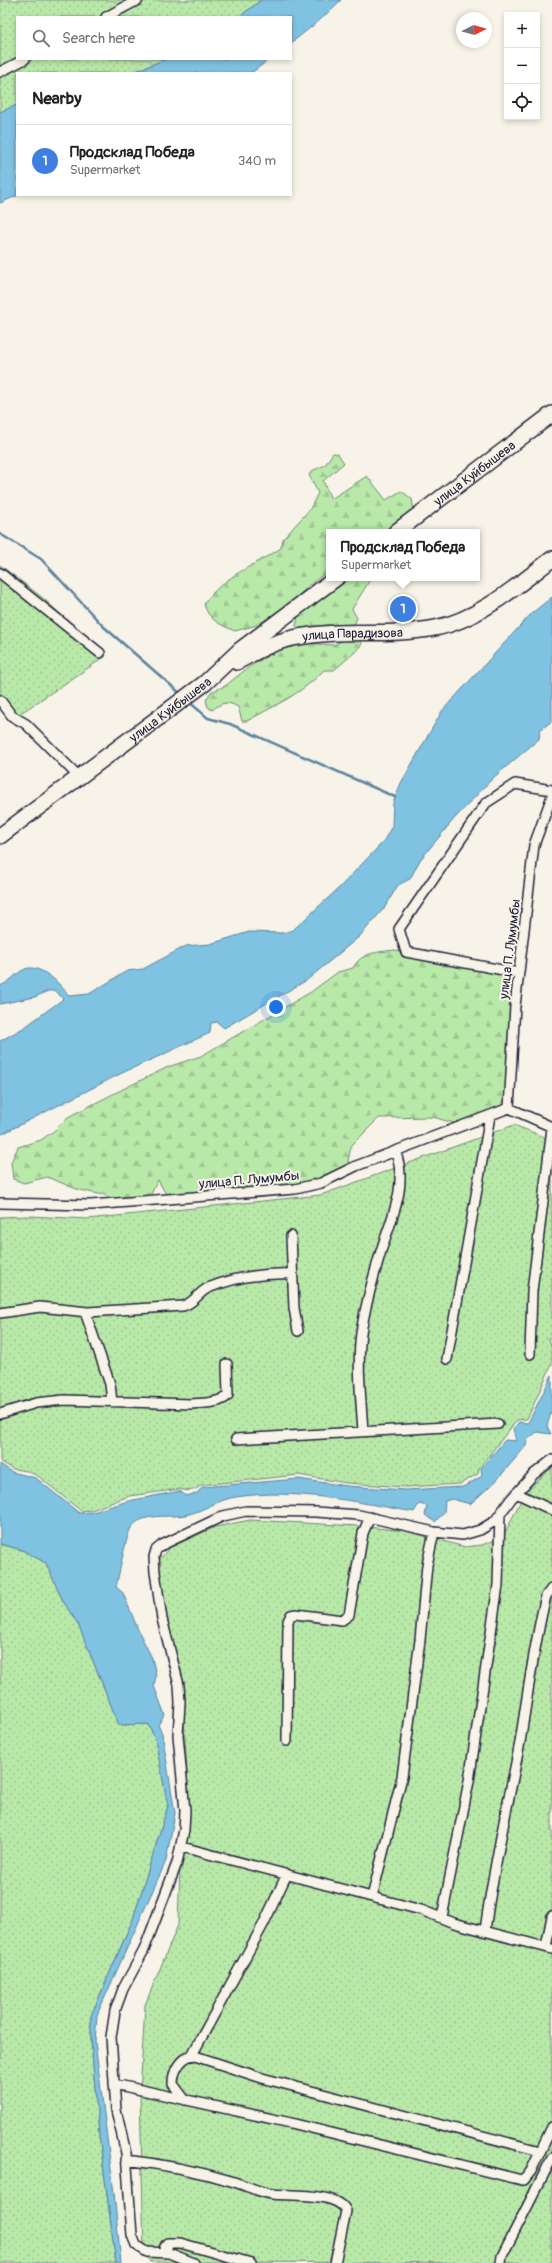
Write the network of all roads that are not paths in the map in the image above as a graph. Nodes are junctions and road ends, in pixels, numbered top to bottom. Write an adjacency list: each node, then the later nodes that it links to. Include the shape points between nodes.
1 (138, 0): 2 (street)
2 (108, 16)
3 (23, 60): 4 (street)
4 (0, 72)
5 (552, 414): 6 (highway, улица Куйбышева)
6 (400, 529)
7 (552, 559): 11 (highway, улица Парадизова, via 485,607 437,628 293,638 264,647)
8 (0, 573): 10 (street)
9 (332, 581): 11 (highway, улица Куйбышева, via 240,650)
10 (100, 653)
11 (210, 679): 13 (highway, улица Куйбышева)
12 (0, 700): 13 (street, via 12,716 26,724)
13 (78, 776): 16 (highway, улица Куйбышева)
14 (552, 790): 17 (street, via 515,784 486,803 399,929 406,952)
15 (552, 796): 17 (street, улица П. Лумумбы, via 534,845)
16 (0, 836)
17 (519, 973): 18 (street, улица П. Лумумбы)
18 (509, 1108): 19 (street, улица П. Лумумбы); 20 (street)
19 (490, 1116): 21 (street, улица П. Лумумбы); 29 (street)
20 (552, 1128): 28 (street, via 532,1292)
21 (395, 1151): 22 (street, улица П. Лумумбы, via 321,1183 295,1189 91,1205); 34 (street, via 401,1170 398,1198 381,1252 361,1335)
22 (0, 1203)
23 (291, 1236): 24 (street)
24 (292, 1274): 25 (street, via 258,1275 227,1282 203,1291 190,1304 183,1306); 27 (street)
25 (85, 1312): 26 (street, via 40,1307); 31 (street, via 110,1384)
26 (0, 1314)
27 (298, 1331)
28 (530, 1354)
29 (447, 1358)
30 (227, 1364): 31 (street, via 229,1389 226,1398 191,1404)
31 (112, 1402): 32 (street, via 46,1401)
32 (0, 1414)
33 (498, 1424): 34 (street)
34 (363, 1431): 35 (street)
35 (236, 1439)
36 (552, 1460): 37 (street)
37 (516, 1493): 38 (street); 39 (street)
38 (552, 1510)
39 (500, 1514): 41 (street, via 489,1525 472,1533 456,1535); 48 (street, via 498,1585 469,1781)
40 (370, 1517): 41 (street); 43 (street, via 363,1532 349,1615 342,1620 296,1614 291,1615 288,1621); 44 (street, via 316,1512 233,1512 156,1550 154,1557 157,1595 179,1685 178,1742 185,1811)
41 (434, 1532): 46 (street, via 427,1565 402,1777)
42 (552, 1588): 49 (street, via 546,1596 531,1667 520,1743 493,1870)
43 (287, 1741)
44 (182, 1847): 45 (street); 52 (street, via 144,1950 123,1989 115,2011 111,2037)
45 (287, 1874): 46 (street); 51 (street, via 235,1980)
46 (372, 1897): 48 (street)
47 (552, 1916): 50 (street)
48 (442, 1917): 49 (street)
49 (485, 1931): 50 (street)
50 (549, 1948)
51 (192, 2055): 53 (street, via 183,2059 173,2077 173,2084); 55 (street, via 262,2078)
52 (114, 2084): 53 (street); 57 (street, via 116,2110 124,2138)
53 (185, 2100): 55 (street, via 522,2180 531,2171)
54 (552, 2128): 55 (street)
55 (540, 2151)
56 (552, 2158): 62 (street, via 502,2256)
57 (126, 2160): 58 (street, via 132,2235 136,2245 147,2252); 61 (street, via 180,2169 264,2192 340,2202 346,2211)
58 (169, 2253): 59 (street); 60 (street, via 165,2246 173,2242)
59 (194, 2263)
60 (251, 2263)
61 (335, 2263)
62 (501, 2263)

